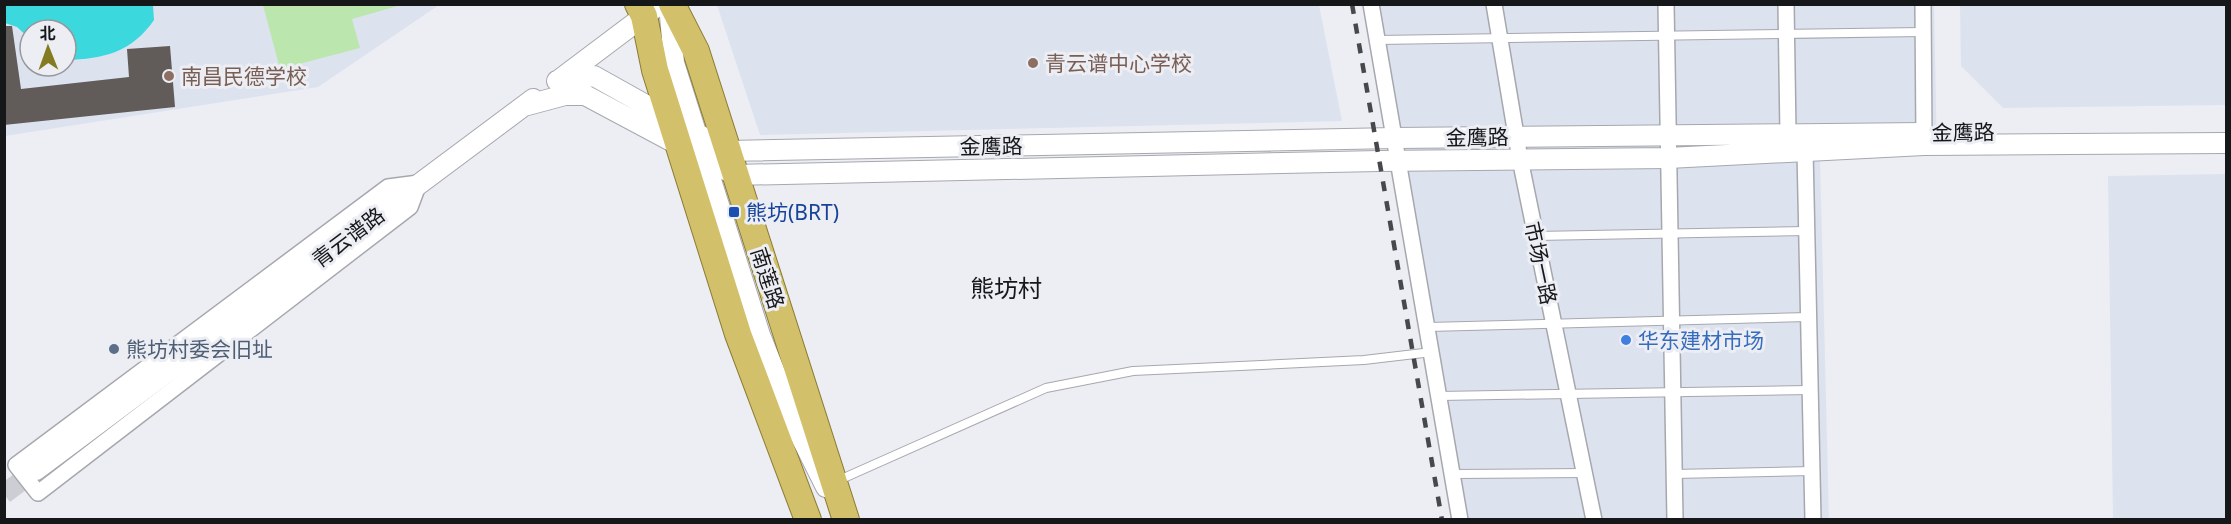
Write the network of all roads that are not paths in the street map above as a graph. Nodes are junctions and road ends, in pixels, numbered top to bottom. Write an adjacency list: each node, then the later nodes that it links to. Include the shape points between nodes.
1 (671, 4): 20 (street, via 674,63); 29 (highway, 南莲路, via 696,51)
2 (1371, 4): 12 (street)
3 (1494, 4): 11 (street, 市场一路)
4 (1666, 4): 10 (street)
5 (1786, 4): 9 (street)
6 (1923, 4): 8 (street)
7 (646, 7): 13 (street, 青云谱路); 15 (highway)
8 (1923, 32): 9 (lane); 22 (street)
9 (1787, 34): 10 (lane); 17 (street)
10 (1666, 36): 11 (lane); 18 (street)
11 (1500, 38): 12 (lane); 19 (street, 市场一路)
12 (1377, 40): 21 (street)
13 (557, 81): 14 (street, 青云谱路); 15 (street, via 594,76)
14 (524, 105): 20 (street, via 565,95 585,95); 30 (street, 青云谱路)
15 (671, 119): 20 (highway)
16 (2226, 130): 22 (street, 金鹰路)
17 (1788, 134): 18 (street, 金鹰路); 22 (street, 金鹰路)
18 (1668, 135): 19 (street, 金鹰路); 26 (street)
19 (1517, 137): 21 (street, 金鹰路); 27 (street, 市场一路)
20 (687, 138): 25 (street); 29 (street); 49 (highway, via 738,334)
21 (1395, 138): 28 (street); 29 (street, 金鹰路)
22 (1924, 139): 23 (street, 金鹰路); 24 (street, 金鹰路)
23 (2226, 143)
24 (1805, 151): 26 (street, 金鹰路); 31 (street)
25 (703, 157): 29 (street); 50 (street, via 760,335 800,435)
26 (1668, 158): 27 (street, 金鹰路); 32 (street)
27 (1520, 159): 28 (street, 金鹰路); 33 (street, 市场一路)
28 (1398, 160): 29 (street, 金鹰路); 37 (street)
29 (731, 163): 48 (highway, 南莲路)
30 (419, 183): 30 (street, via 388,187 16,465 38,494 410,207); 43 (street, 青云谱路)
31 (1807, 231): 32 (lane); 34 (street)
32 (1670, 234): 33 (lane); 35 (street)
33 (1536, 236): 36 (street, 市场一路)
34 (1808, 317): 35 (lane); 39 (street)
35 (1671, 321): 36 (lane); 40 (street)
36 (1554, 324): 37 (lane); 41 (street, 市场一路)
37 (1428, 327): 38 (street)
38 (1432, 352): 42 (street); 48 (lane, via 1364,360 1133,371 1046,388)
39 (1810, 390): 40 (lane); 44 (street)
40 (1673, 393): 41 (lane); 47 (street)
41 (1568, 394): 42 (lane); 46 (street, 市场一路)
42 (1439, 396): 45 (street)
43 (36, 470)
44 (1812, 471): 47 (lane); 55 (street)
45 (1452, 474): 46 (lane); 52 (street)
46 (1584, 474): 53 (street, 市场一路)
47 (1674, 474): 54 (street)
48 (833, 483): 51 (highway, 南莲路)
49 (808, 519)
50 (842, 519)
51 (846, 519)
52 (1460, 519)
53 (1594, 519)
54 (1675, 519)
55 (1813, 519)

